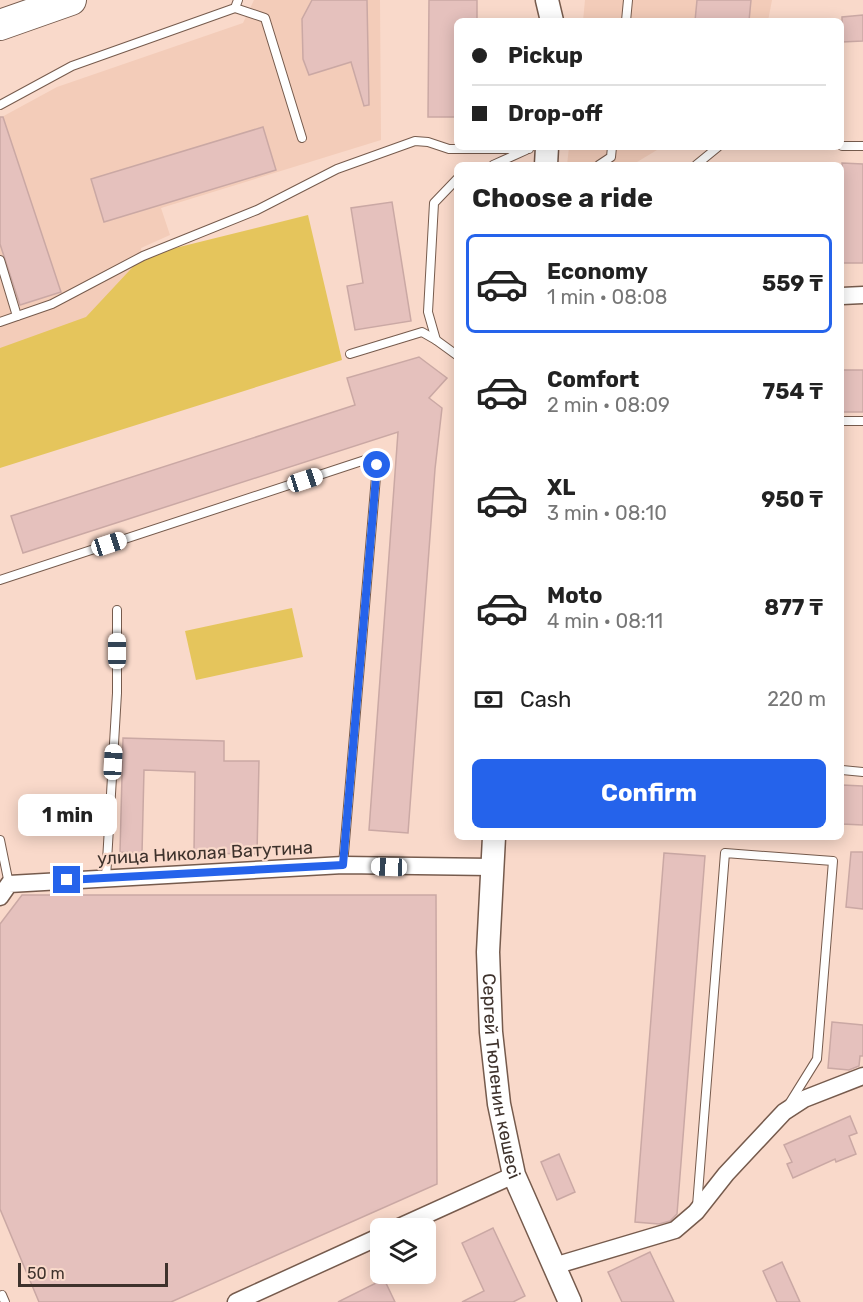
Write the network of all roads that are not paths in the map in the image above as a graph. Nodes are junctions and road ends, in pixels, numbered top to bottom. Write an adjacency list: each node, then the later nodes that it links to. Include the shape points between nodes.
1 (71, 0): 9 (highway)
2 (547, 0): 6 (main road)
3 (561, 0): 7 (main road)
4 (628, 0): 8 (lane)
5 (236, 4): 10 (lane, via 72,66); 11 (lane, via 265,18)
6 (551, 18)
7 (559, 18)
8 (626, 18)
9 (0, 25)
10 (0, 105)
11 (302, 138)
12 (844, 146): 13 (lane)
13 (863, 146)
14 (454, 149): 26 (lane, via 415,141 337,169 258,210 143,256 52,304)
15 (472, 150): 18 (lane)
16 (612, 150): 20 (lane, via 611,157)
17 (714, 150): 21 (lane)
18 (542, 153): 19 (lane)
19 (506, 162)
20 (604, 162)
21 (700, 162)
22 (454, 182): 28 (lane, via 434,203 428,312)
23 (0, 260): 26 (lane)
24 (863, 295): 25 (street)
25 (844, 296)
26 (17, 316): 27 (lane)
27 (0, 322)
28 (436, 340): 29 (lane); 30 (lane, via 422,332)
29 (454, 353)
30 (350, 354)
31 (844, 421): 32 (lane)
32 (863, 421)
33 (0, 580): 39 (lane, via 370,458 377,465)
34 (117, 610): 41 (lane, via 117,693)
35 (844, 770): 36 (lane)
36 (863, 772)
37 (0, 840): 42 (lane)
38 (494, 840): 40 (main road, Сергей Тюленин көшесі)
39 (343, 865): 40 (street, улица Николая Ватутина); 41 (street, улица Николая Ватутина)
40 (491, 867): 45 (main road, Сергей Тюленин көшесі, via 491,1032 499,1104)
41 (106, 878): 42 (street, улица Николая Ватутина)
42 (5, 890)
43 (863, 1076): 44 (street, via 804,1099)
44 (784, 1112): 46 (street); 46 (lane, via 817,1059 833,861 725,854)
45 (514, 1175): 47 (street); 49 (main road, Сергей Тюленин көшесі)
46 (696, 1212): 49 (street, via 675,1230)
47 (419, 1218)
48 (370, 1241): 52 (street)
49 (554, 1266): 53 (main road, Сергей Тюленин көшесі)
50 (0, 1296): 51 (lane)
51 (5, 1302)
52 (236, 1302)
53 (570, 1302)

